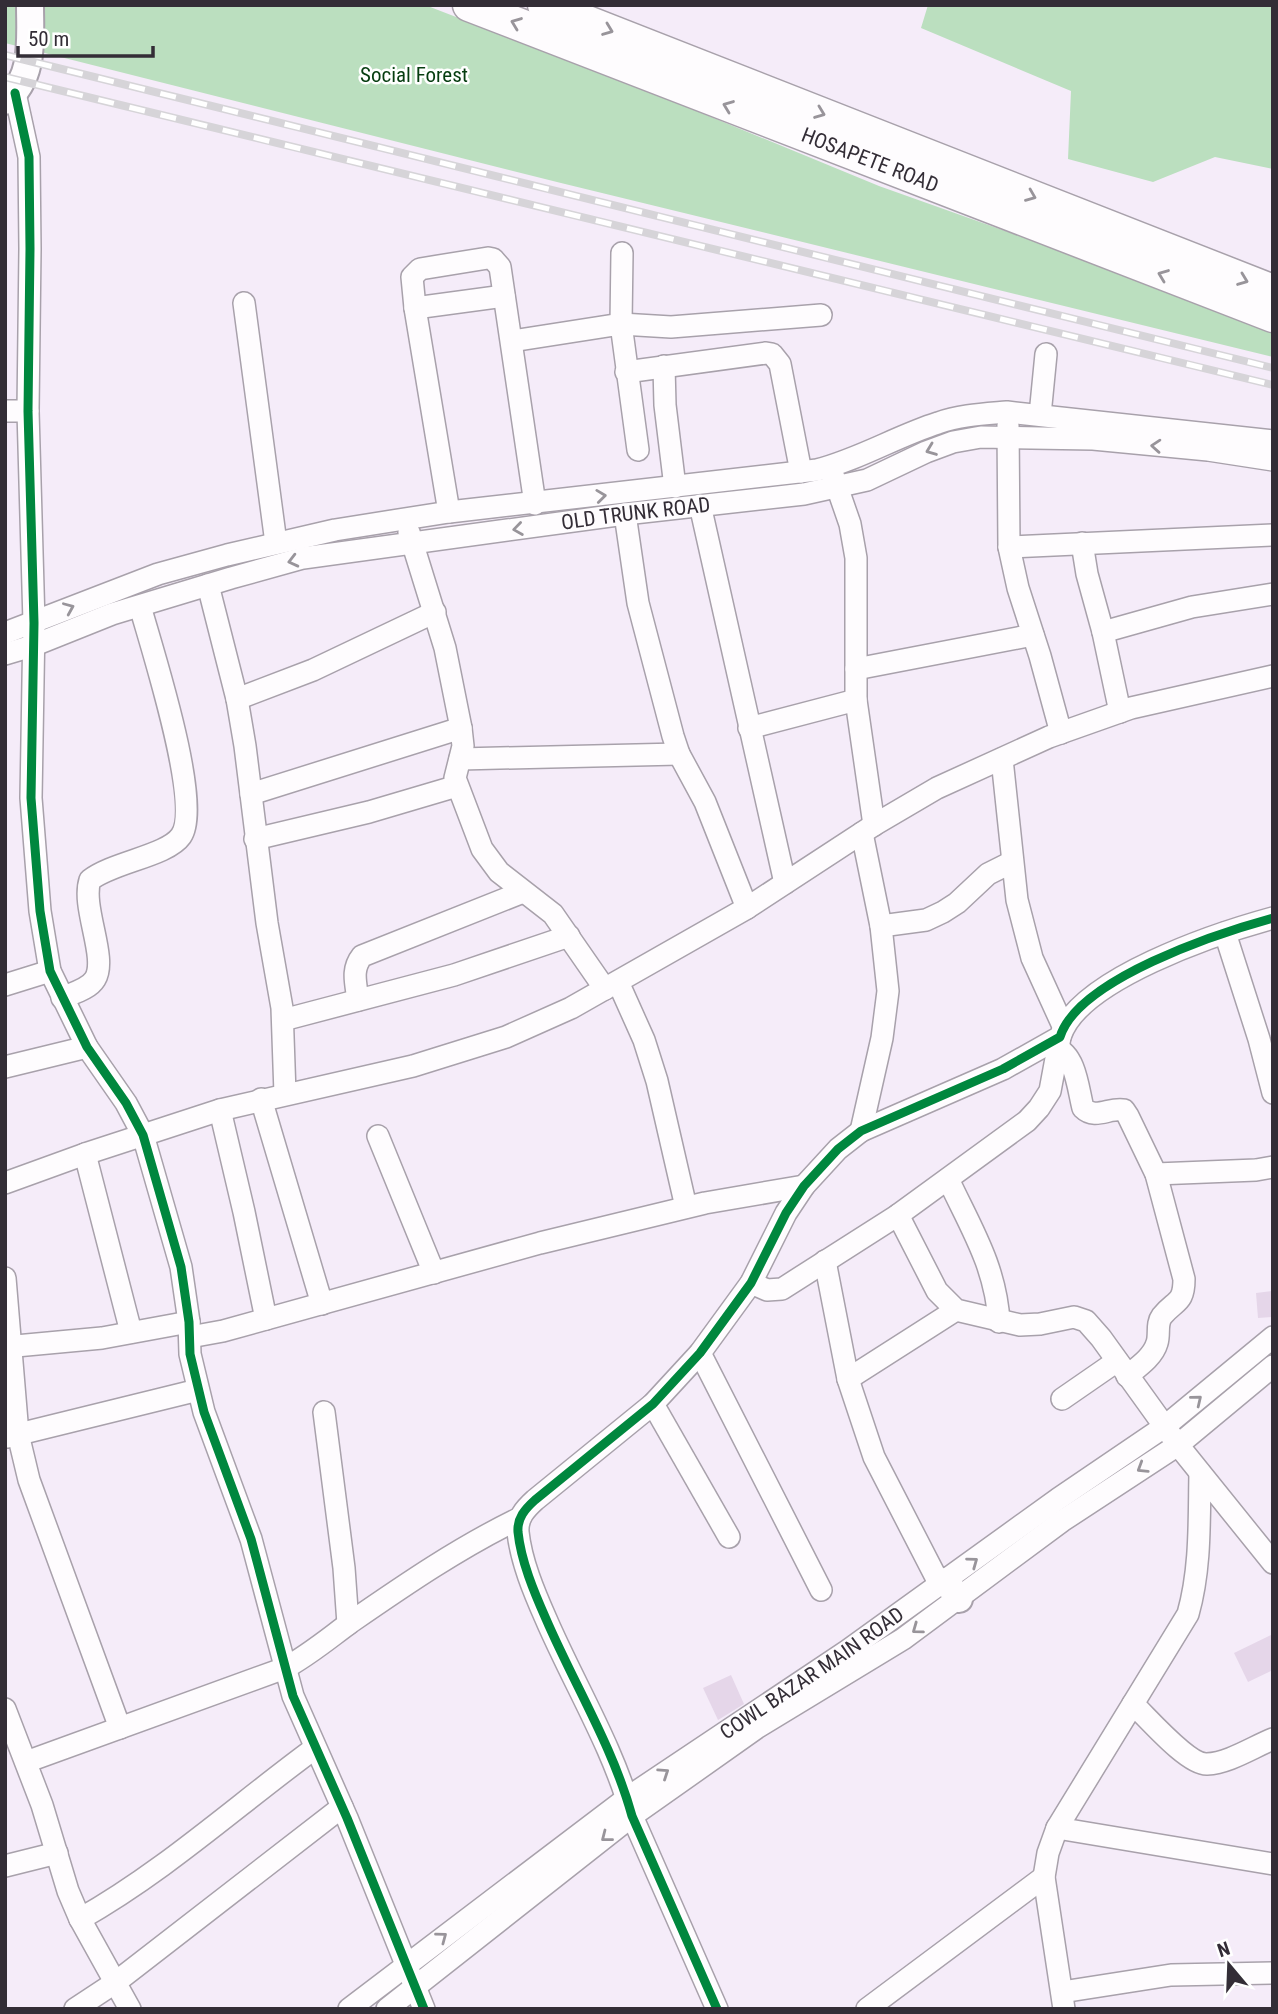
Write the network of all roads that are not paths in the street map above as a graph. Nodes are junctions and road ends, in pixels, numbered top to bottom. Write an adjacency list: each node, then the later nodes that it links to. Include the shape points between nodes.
1 (30, 5): 4 (main road, via 29,61)
2 (469, 5): 11 (highway, HOSAPETE ROAD, one-way to 2)
3 (544, 5): 6 (highway, HOSAPETE ROAD, one-way to 6)
4 (10, 97): 18 (street, via 29,157)
5 (622, 253): 12 (street)
6 (1273, 291)
7 (504, 296): 9 (street); 9 (street, via 500,267 488,258 415,272); 13 (street)
8 (244, 303): 35 (street)
9 (415, 308): 31 (street)
10 (821, 315): 12 (street, via 671,327)
11 (1273, 316)
12 (621, 324): 13 (street); 16 (street)
13 (512, 341): 29 (street)
14 (1046, 354): 20 (street)
15 (664, 366): 16 (street); 26 (street, via 766,353 777,358); 27 (street)
16 (626, 372): 23 (street)
17 (5, 411): 18 (street)
18 (28, 411): 43 (street)
19 (1007, 412): 20 (street); 21 (street); 25 (street, via 928,426)
20 (1040, 415): 22 (street)
21 (1009, 437): 24 (street, OLD TRUNK ROAD, one-way to 21, via 1093,439); 28 (street, OLD TRUNK ROAD, one-way to 28, via 953,442 867,480); 38 (street)
22 (1273, 441)
23 (638, 450)
24 (1273, 460)
25 (830, 467): 26 (street); 28 (street)
26 (801, 472): 27 (street)
27 (675, 487): 29 (street, one-way to 27)
28 (837, 488): 30 (street, OLD TRUNK ROAD); 49 (street, via 856,558)
29 (534, 504): 31 (street)
30 (700, 505): 32 (street, OLD TRUNK ROAD); 54 (street)
31 (449, 512): 33 (street)
32 (625, 514): 37 (street, OLD TRUNK ROAD, one-way to 37); 57 (street, via 638,603)
33 (406, 520): 35 (street); 37 (street)
34 (1273, 535): 36 (street)
35 (276, 543): 43 (street, one-way to 35, via 158,574)
36 (1082, 543): 38 (street); 44 (street)
37 (413, 544): 39 (street, OLD TRUNK ROAD, one-way to 39, via 303,558); 42 (street)
38 (1009, 547): 46 (street)
39 (208, 585): 41 (street, OLD TRUNK ROAD); 51 (street)
40 (1273, 594): 44 (street, via 1192,607)
41 (140, 606): 47 (street, OLD TRUNK ROAD); 75 (street, via 176,740 187,800 186,823 169,847 90,880 97,977)
42 (435, 612): 51 (street, via 313,670); 55 (street)
43 (34, 623): 45 (street); 47 (street)
44 (1103, 632): 53 (street)
45 (5, 633)
46 (1033, 635): 49 (street); 56 (street)
47 (32, 646): 48 (street, OLD TRUNK ROAD); 72 (street, via 33,838)
48 (5, 654)
49 (856, 669): 52 (street)
50 (1273, 676): 53 (street)
51 (237, 699): 61 (street)
52 (856, 701): 54 (street); 62 (street)
53 (1120, 712): 56 (street)
54 (749, 728): 65 (street)
55 (461, 729): 59 (street); 61 (street)
56 (1061, 733): 58 (street)
57 (679, 754): 59 (street); 67 (street, via 705,802)
58 (1002, 759): 62 (street, via 937,788); 64 (street)
59 (460, 760): 60 (street)
60 (457, 786): 63 (street); 66 (street, via 482,849 499,873)
61 (251, 794): 63 (street)
62 (868, 829): 65 (street); 69 (street)
63 (255, 839): 77 (street)
64 (1012, 862): 69 (street, via 926,920); 78 (street, via 1032,958)
65 (785, 883): 67 (street)
66 (523, 892): 71 (street, via 553,914); 76 (street, via 362,956 354,971)
67 (747, 908): 74 (street)
68 (1273, 918): 70 (street)
69 (881, 926): 85 (street, via 888,991)
70 (1225, 933): 78 (street, via 1146,964 1083,1004); 81 (street)
71 (569, 936): 74 (street); 76 (street, via 454,975)
72 (50, 971): 73 (street); 75 (street)
73 (5, 985)
74 (612, 986): 82 (street, via 506,1037 413,1066); 94 (street, via 644,1041)
75 (62, 998): 79 (street)
76 (358, 1000): 77 (street)
77 (283, 1020): 82 (street)
78 (1060, 1037): 85 (street, via 994,1074); 90 (street, via 1083,1108 1095,1114 1124,1110); 91 (street, via 1050,1091 1039,1108)
79 (87, 1047): 80 (street); 86 (street)
80 (5, 1067)
81 (1273, 1093)
82 (285, 1094): 83 (street)
83 (261, 1099): 84 (street); 100 (street)
84 (220, 1110): 86 (street); 102 (street)
85 (861, 1131): 93 (street)
86 (143, 1135): 88 (street); 104 (street, via 181,1267)
87 (377, 1136): 97 (street)
88 (85, 1154): 92 (street); 105 (street)
89 (1273, 1167): 90 (street)
90 (1156, 1174): 110 (street, via 1184,1291 1158,1324 1153,1353)
91 (948, 1180): 95 (street); 103 (street, via 989,1267)
92 (5, 1183)
93 (804, 1186): 94 (street); 99 (street)
94 (686, 1207): 97 (street)
95 (898, 1215): 96 (street); 101 (street, via 937,1291)
96 (825, 1261): 99 (street, via 782,1289 767,1290); 111 (street)
97 (434, 1273): 100 (street)
98 (5, 1278): 107 (street)
99 (751, 1283): 108 (street)
100 (322, 1304): 102 (street)
101 (956, 1310): 103 (street); 111 (street)
102 (266, 1319): 104 (street, via 223,1331)
103 (999, 1322): 110 (street, via 1041,1325 1074,1317 1086,1321)
104 (189, 1329): 105 (street); 112 (street)
105 (131, 1332): 107 (street)
106 (1273, 1337): 116 (street, one-way to 106)
107 (9, 1347): 117 (street)
108 (700, 1353): 114 (street); 124 (street)
109 (1273, 1366): 118 (street)
110 (1122, 1369): 113 (street); 116 (street)
111 (848, 1379): 123 (street, via 874,1457)
112 (198, 1390): 117 (street); 126 (street, via 251,1539)
113 (1062, 1399)
114 (653, 1404): 120 (street, via 535,1500); 121 (street)
115 (324, 1412): 125 (street)
116 (1164, 1427): 118 (street); 123 (street, one-way to 116, via 1058,1499)
117 (11, 1436): 129 (street)
118 (1178, 1446): 119 (street); 123 (street, one-way to 123)
119 (1200, 1473): 122 (street); 127 (street, via 1194,1595 1188,1614)
120 (520, 1518): 125 (street, via 455,1552); 134 (street, via 518,1532 534,1590)
121 (729, 1537)
122 (1273, 1563)
123 (948, 1588): 134 (street, via 903,1639)
124 (821, 1590)
125 (348, 1625): 126 (street)
126 (285, 1668): 129 (street); 131 (street)
127 (1133, 1704): 130 (street, via 1190,1758 1205,1765); 135 (street)
128 (5, 1709): 132 (street)
129 (120, 1728): 132 (street)
130 (1273, 1739)
131 (315, 1748): 133 (street); 140 (street, via 173,1860)
132 (26, 1762): 136 (street)
133 (342, 1807): 141 (street); 143 (street)
134 (629, 1807): 141 (street, one-way to 134); 144 (street, one-way to 144); 151 (street)
135 (1056, 1828): 137 (street); 139 (street)
136 (57, 1853): 138 (street); 140 (street)
137 (1273, 1864)
138 (5, 1866)
139 (1044, 1877): 145 (street); 152 (street)
140 (80, 1919): 143 (street)
141 (405, 1964): 144 (street); 148 (street)
142 (1273, 1973): 145 (street, via 1171,1975)
143 (116, 1982): 146 (street); 147 (street)
144 (414, 1987): 149 (street); 150 (street)
145 (1063, 2000)
146 (75, 2009)
147 (130, 2009)
148 (349, 2009)
149 (387, 2009)
150 (424, 2009)
151 (717, 2009)
152 (867, 2009)

